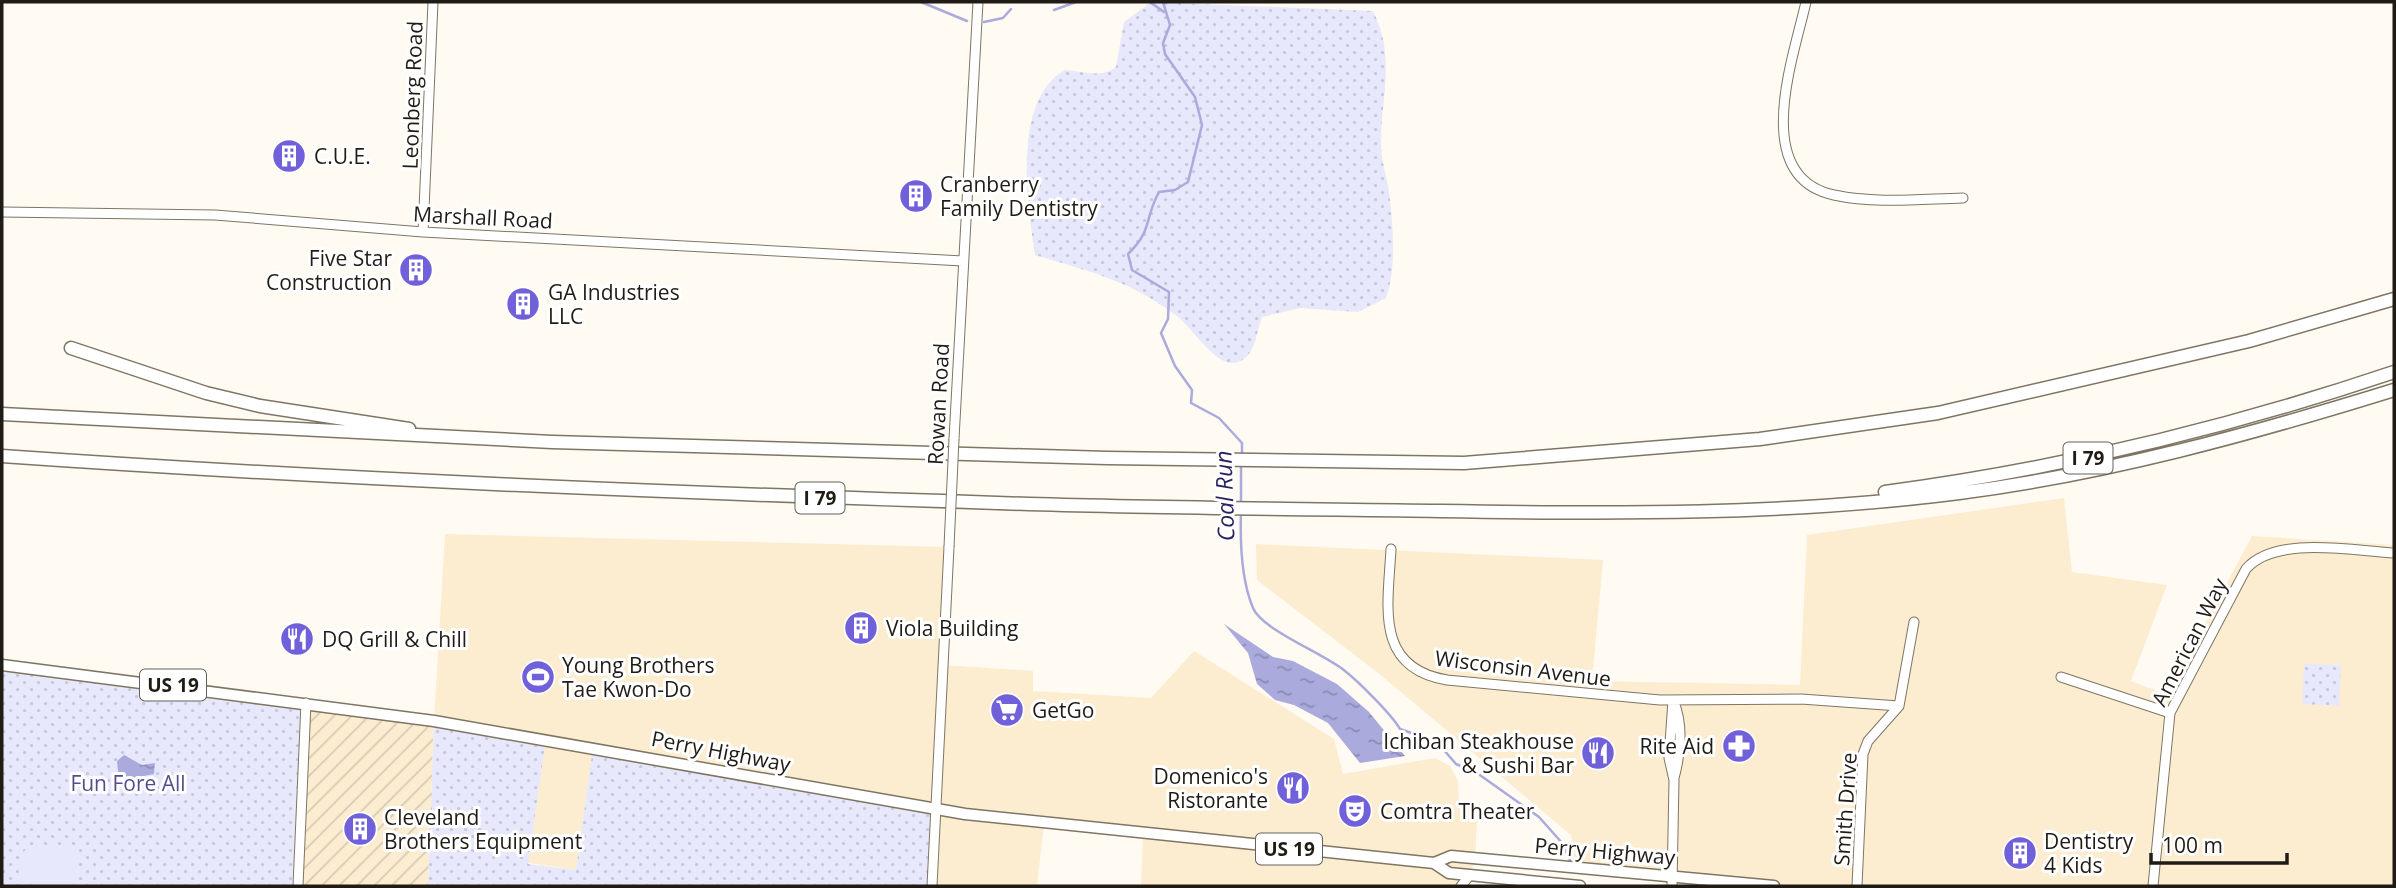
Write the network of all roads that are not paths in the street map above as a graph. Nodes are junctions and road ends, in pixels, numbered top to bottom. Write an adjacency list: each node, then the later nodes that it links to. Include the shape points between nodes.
1 (433, 2): 6 (street, Leonberg Road)
2 (978, 2): 7 (street, Rowan Road)
3 (1807, 2): 4 (street, via 1782,115 1790,159 1802,177 1831,195 1850,198)
4 (1962, 198)
5 (2, 212): 6 (street, Marshall Road, via 215,215)
6 (423, 232): 7 (street, Marshall Road)
7 (963, 261): 25 (street, Rowan Road, bridge)
8 (2394, 299): 13 (highway, via 2249,341 1938,413 1760,439 1524,460 1107,458)
9 (71, 348): 13 (highway, via 260,406)
10 (2394, 372): 15 (highway, I 79, via 2190,433 2072,461)
11 (2394, 390): 15 (highway, via 2170,455 2043,479 1961,493)
12 (2, 414): 13 (highway)
13 (496, 440)
14 (2, 456): 15 (highway, I 79, via 664,493 1240,510 1599,514)
15 (1773, 507)
16 (1391, 549): 21 (street, Wisconsin Avenue, via 1389,625 1401,657 1416,671 1447,680)
17 (2394, 553): 24 (street, American Way, via 2282,549 2255,560 2242,575)
18 (1914, 622): 23 (street)
19 (2, 665): 22 (main road, Perry Highway / US 19)
20 (2061, 677): 24 (street)
21 (1674, 700): 23 (street, Wisconsin Avenue, via 1801,699); 28 (street, via 1681,717 1674,780)
22 (306, 703): 25 (main road, Perry Highway / US 19, via 593,747); 29 (street)
23 (1899, 706): 34 (street, Smith Drive, via 1868,741 1863,754)
24 (2170, 713): 35 (street, American Way)
25 (935, 809): 26 (main road, Perry Highway / US 19); 30 (street, Rowan Road)
26 (1434, 863): 27 (main road, Perry Highway / US 19, via 1449,873); 28 (main road, Perry Highway / US 19, via 1451,856)
27 (1470, 875): 31 (street); 32 (main road, Perry Highway / US 19)
28 (1672, 881): 33 (main road, Perry Highway / US 19)
29 (298, 886)
30 (932, 886)
31 (1461, 886)
32 (1576, 886)
33 (1774, 886)
34 (1857, 886)
35 (2153, 886)

